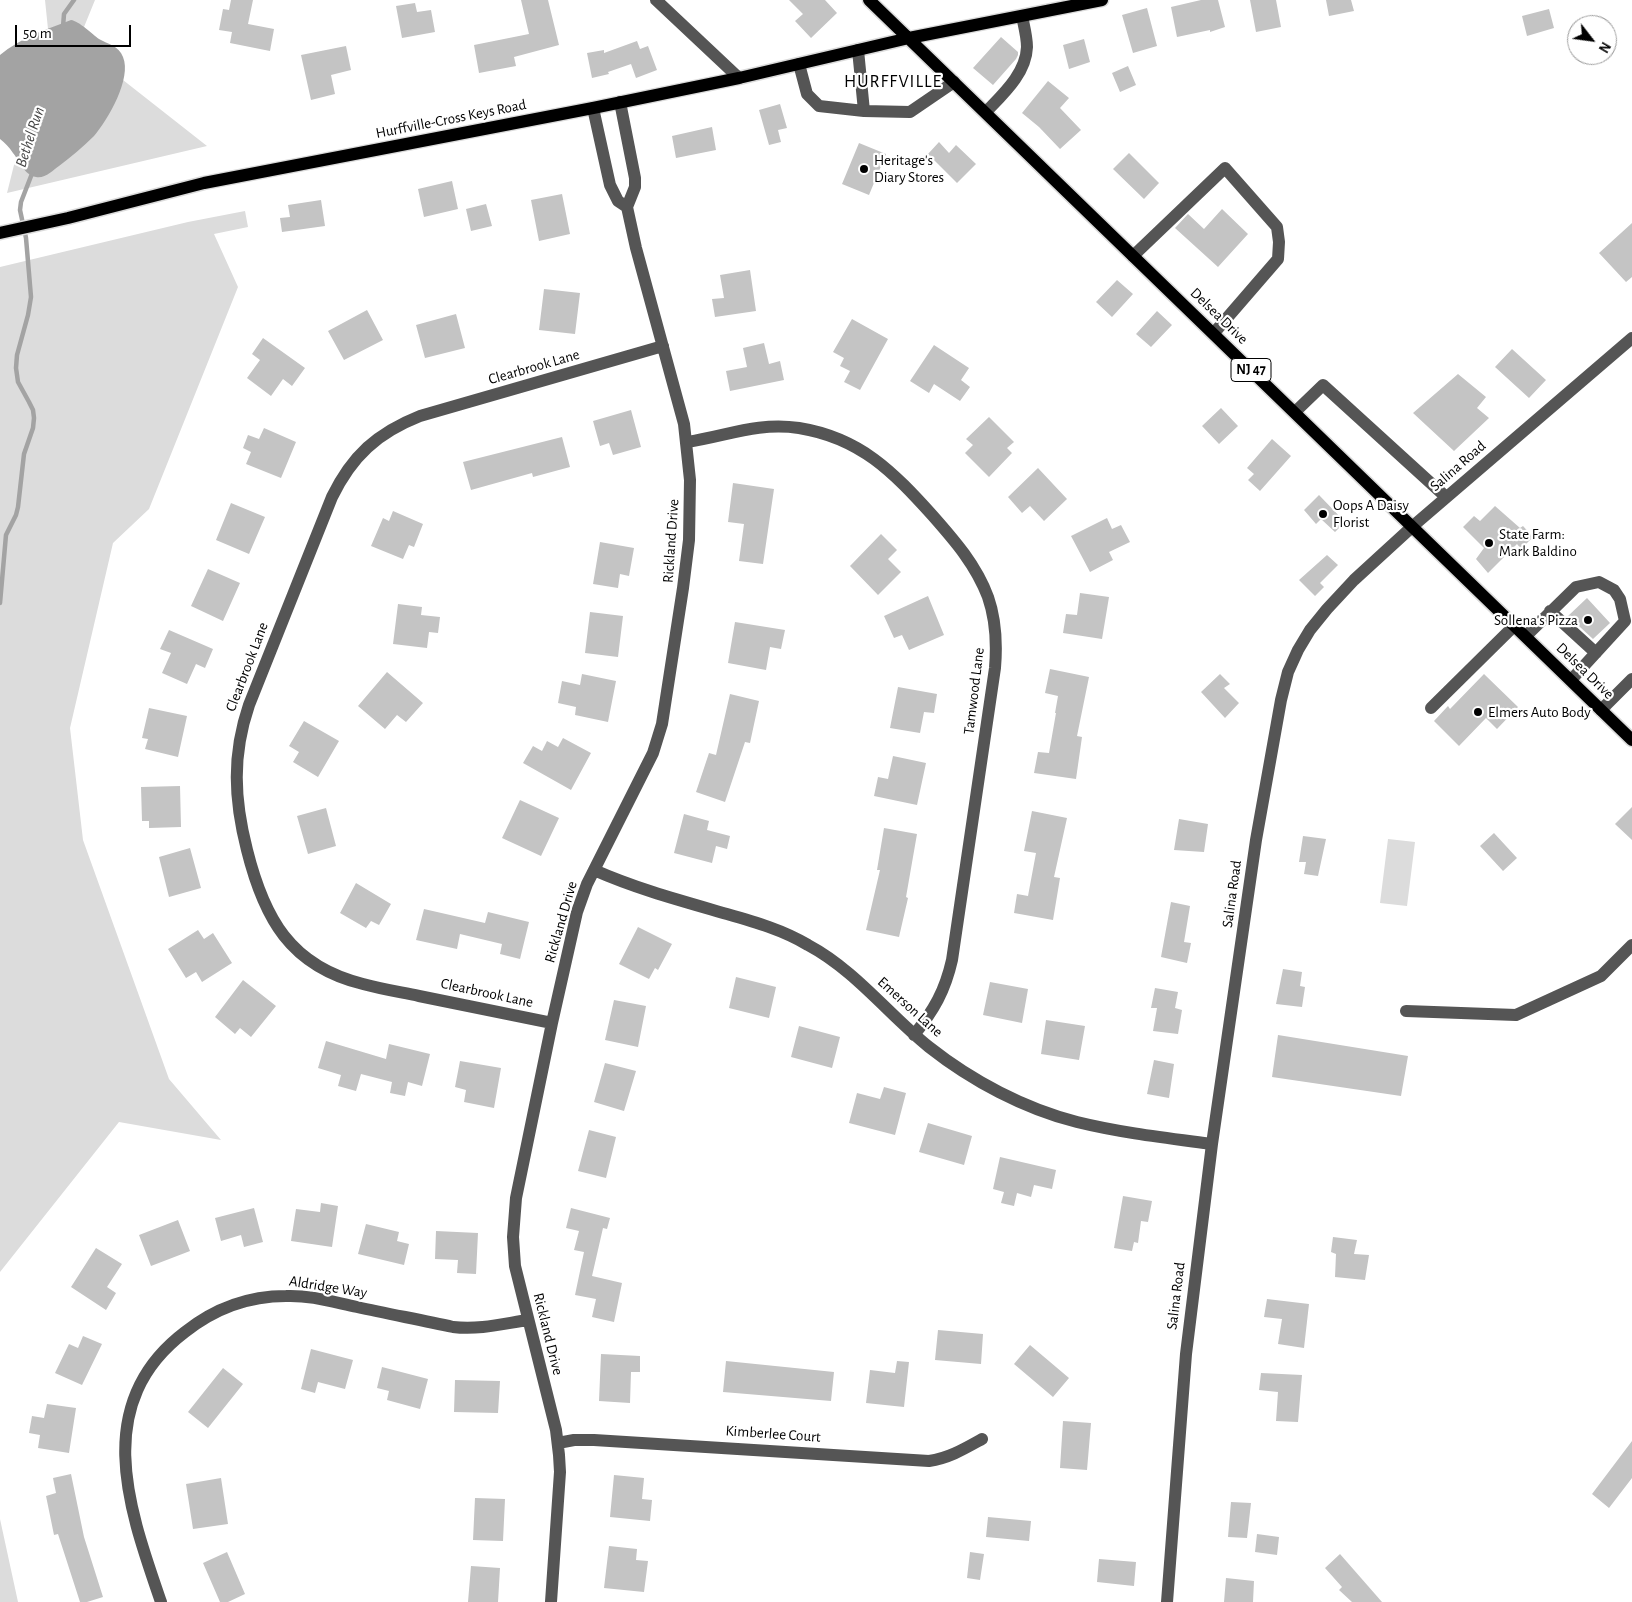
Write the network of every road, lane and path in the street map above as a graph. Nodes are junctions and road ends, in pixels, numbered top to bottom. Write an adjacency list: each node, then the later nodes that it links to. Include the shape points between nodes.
1 (656, 0): 9 (street)
2 (870, 0): 6 (main road, Delsea Drive / NJ 47)
3 (1102, 0): 4 (main road, Hurffville-Cross Keys Road)
4 (1067, 3): 5 (main road, Hurffville-Cross Keys Road)
5 (1022, 16): 6 (main road, Hurffville-Cross Keys Road); 14 (street, via 1027,47 1024,61 1009,88)
6 (909, 38): 7 (main road, Hurffville-Cross Keys Road); 10 (main road, Delsea Drive / NJ 47)
7 (858, 50): 8 (main road, Hurffville-Cross Keys Road); 13 (street)
8 (799, 64): 9 (main road, Hurffville-Cross Keys Road); 13 (street, via 807,94 820,106)
9 (739, 78): 11 (main road, Hurffville-Cross Keys Road)
10 (954, 82): 13 (street, via 910,112); 14 (main road, Delsea Drive / NJ 47)
11 (620, 102): 12 (main road, Hurffville-Cross Keys Road); 15 (street, via 635,178)
12 (593, 108): 15 (street, Rickland Drive, via 610,185 618,200); 16 (main road, Hurffville-Cross Keys Road, via 204,183)
13 (864, 111)
14 (986, 112): 17 (main road, Delsea Drive / NJ 47)
15 (627, 207): 20 (street, Rickland Drive)
16 (0, 233)
17 (1133, 256): 18 (main road, Delsea Drive / NJ 47); 18 (street, via 1225,168 1277,227 1278,259)
18 (1214, 334): 21 (main road, Delsea Drive / NJ 47)
19 (1632, 338): 23 (street, Salina Road)
20 (663, 346): 22 (street, Rickland Drive); 37 (street, Clearbrook Lane, via 420,416 368,446 349,466 332,497 249,705 239,738 236,767 238,806 249,858 268,914 300,953 324,969 363,984)
21 (1295, 412): 23 (street, via 1323,385); 24 (main road, Delsea Drive / NJ 47)
22 (687, 442): 34 (street, Rickland Drive, via 689,540 662,724 647,766); 38 (street, Tamwood Lane, via 772,426 813,431 848,443 884,465 908,488 970,560 986,592 994,626 995,668 954,948 946,986)
23 (1446, 497): 24 (street, Salina Road)
24 (1413, 526): 26 (main road, Delsea Drive / NJ 47); 39 (street, Salina Road, via 1326,609 1310,630 1288,672 1256,840)
25 (1550, 611): 27 (street); 28 (street); 28 (street, via 1576,587 1599,582 1614,590 1620,599 1624,621)
26 (1515, 625): 27 (main road, Delsea Drive / NJ 47); 31 (street)
27 (1526, 636): 30 (main road, Delsea Drive / NJ 47)
28 (1596, 653): 30 (street)
29 (1632, 679): 32 (street)
30 (1571, 680): 32 (main road, Delsea Drive / NJ 47)
31 (1431, 708)
32 (1602, 710): 33 (main road, Delsea Drive / NJ 47)
33 (1632, 740)
34 (594, 870): 37 (street, Rickland Drive, via 575,920); 38 (street, Emerson Lane, via 627,884 758,923 798,939 842,969)
35 (1632, 945): 36 (street, via 1600,976 1516,1015)
36 (1406, 1011)
37 (552, 1023): 40 (street, Rickland Drive, via 514,1220 515,1266)
38 (914, 1035): 39 (street, Emerson Lane, via 980,1081 1047,1112 1120,1131)
39 (1212, 1144): 45 (street, Salina Road, via 1186,1354)
40 (528, 1320): 42 (street, Rickland Drive); 43 (street, Aldridge Way, via 488,1327 453,1327 317,1299 286,1296 232,1305 183,1333 162,1352 147,1372 132,1406 124,1440 124,1466 130,1498)
41 (982, 1439): 42 (street, Kimberlee Court, via 946,1458 929,1460 600,1440)
42 (558, 1443): 44 (street, Rickland Drive, via 560,1472)
43 (161, 1602)
44 (551, 1602)
45 (1167, 1602)

